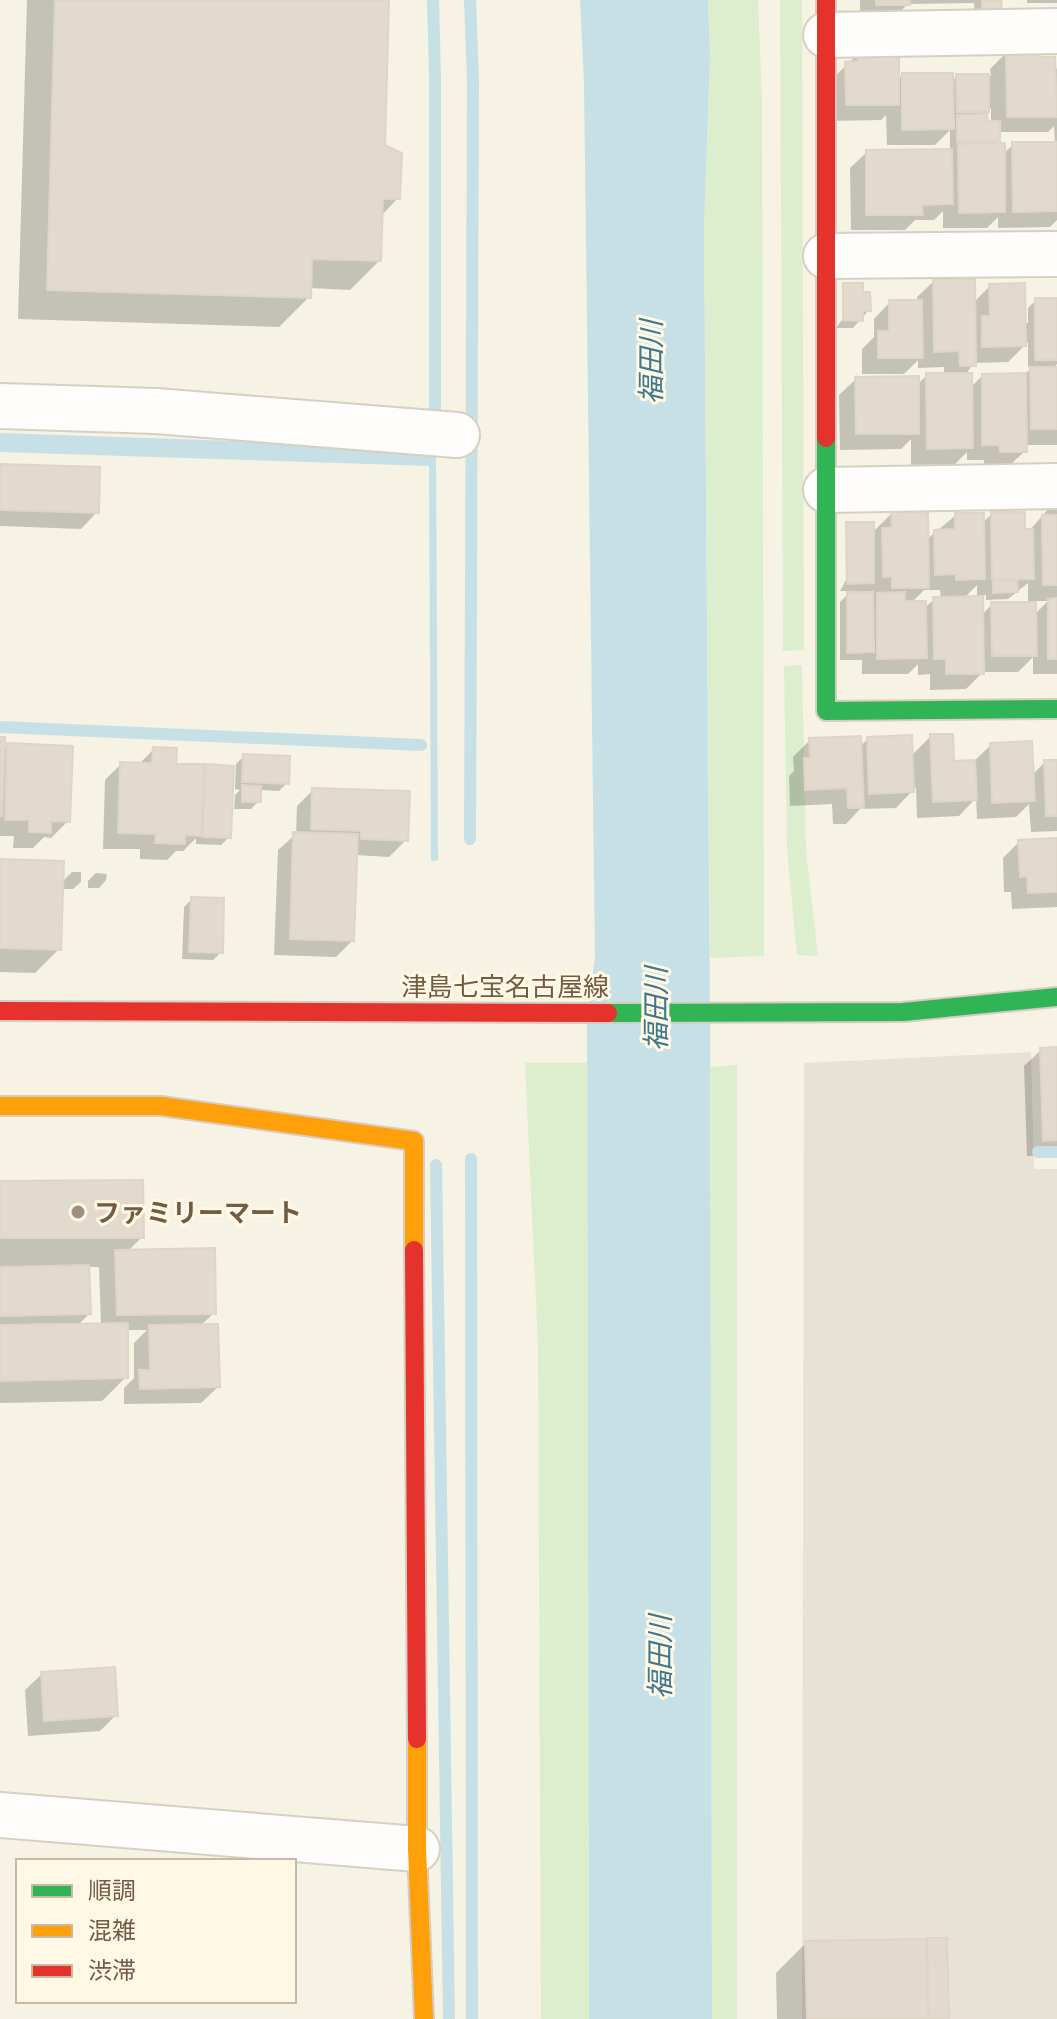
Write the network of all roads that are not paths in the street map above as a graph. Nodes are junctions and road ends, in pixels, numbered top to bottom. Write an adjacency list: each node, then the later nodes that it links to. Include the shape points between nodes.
1 (826, 17): 2 (street); 4 (street)
2 (1057, 31)
3 (1057, 254): 4 (street)
4 (826, 256): 8 (street)
5 (0, 406): 6 (street, via 156,411)
6 (457, 435)
7 (1057, 486): 8 (street)
8 (826, 490): 9 (street, via 826,711)
9 (1057, 709)
10 (1057, 997): 11 (street, 津島七宝名古屋線, via 903,1012)
11 (0, 1011)
12 (0, 1106): 14 (street, via 161,1106 414,1141)
13 (0, 1815): 14 (street)
14 (417, 1849): 15 (street)
15 (424, 2019)

